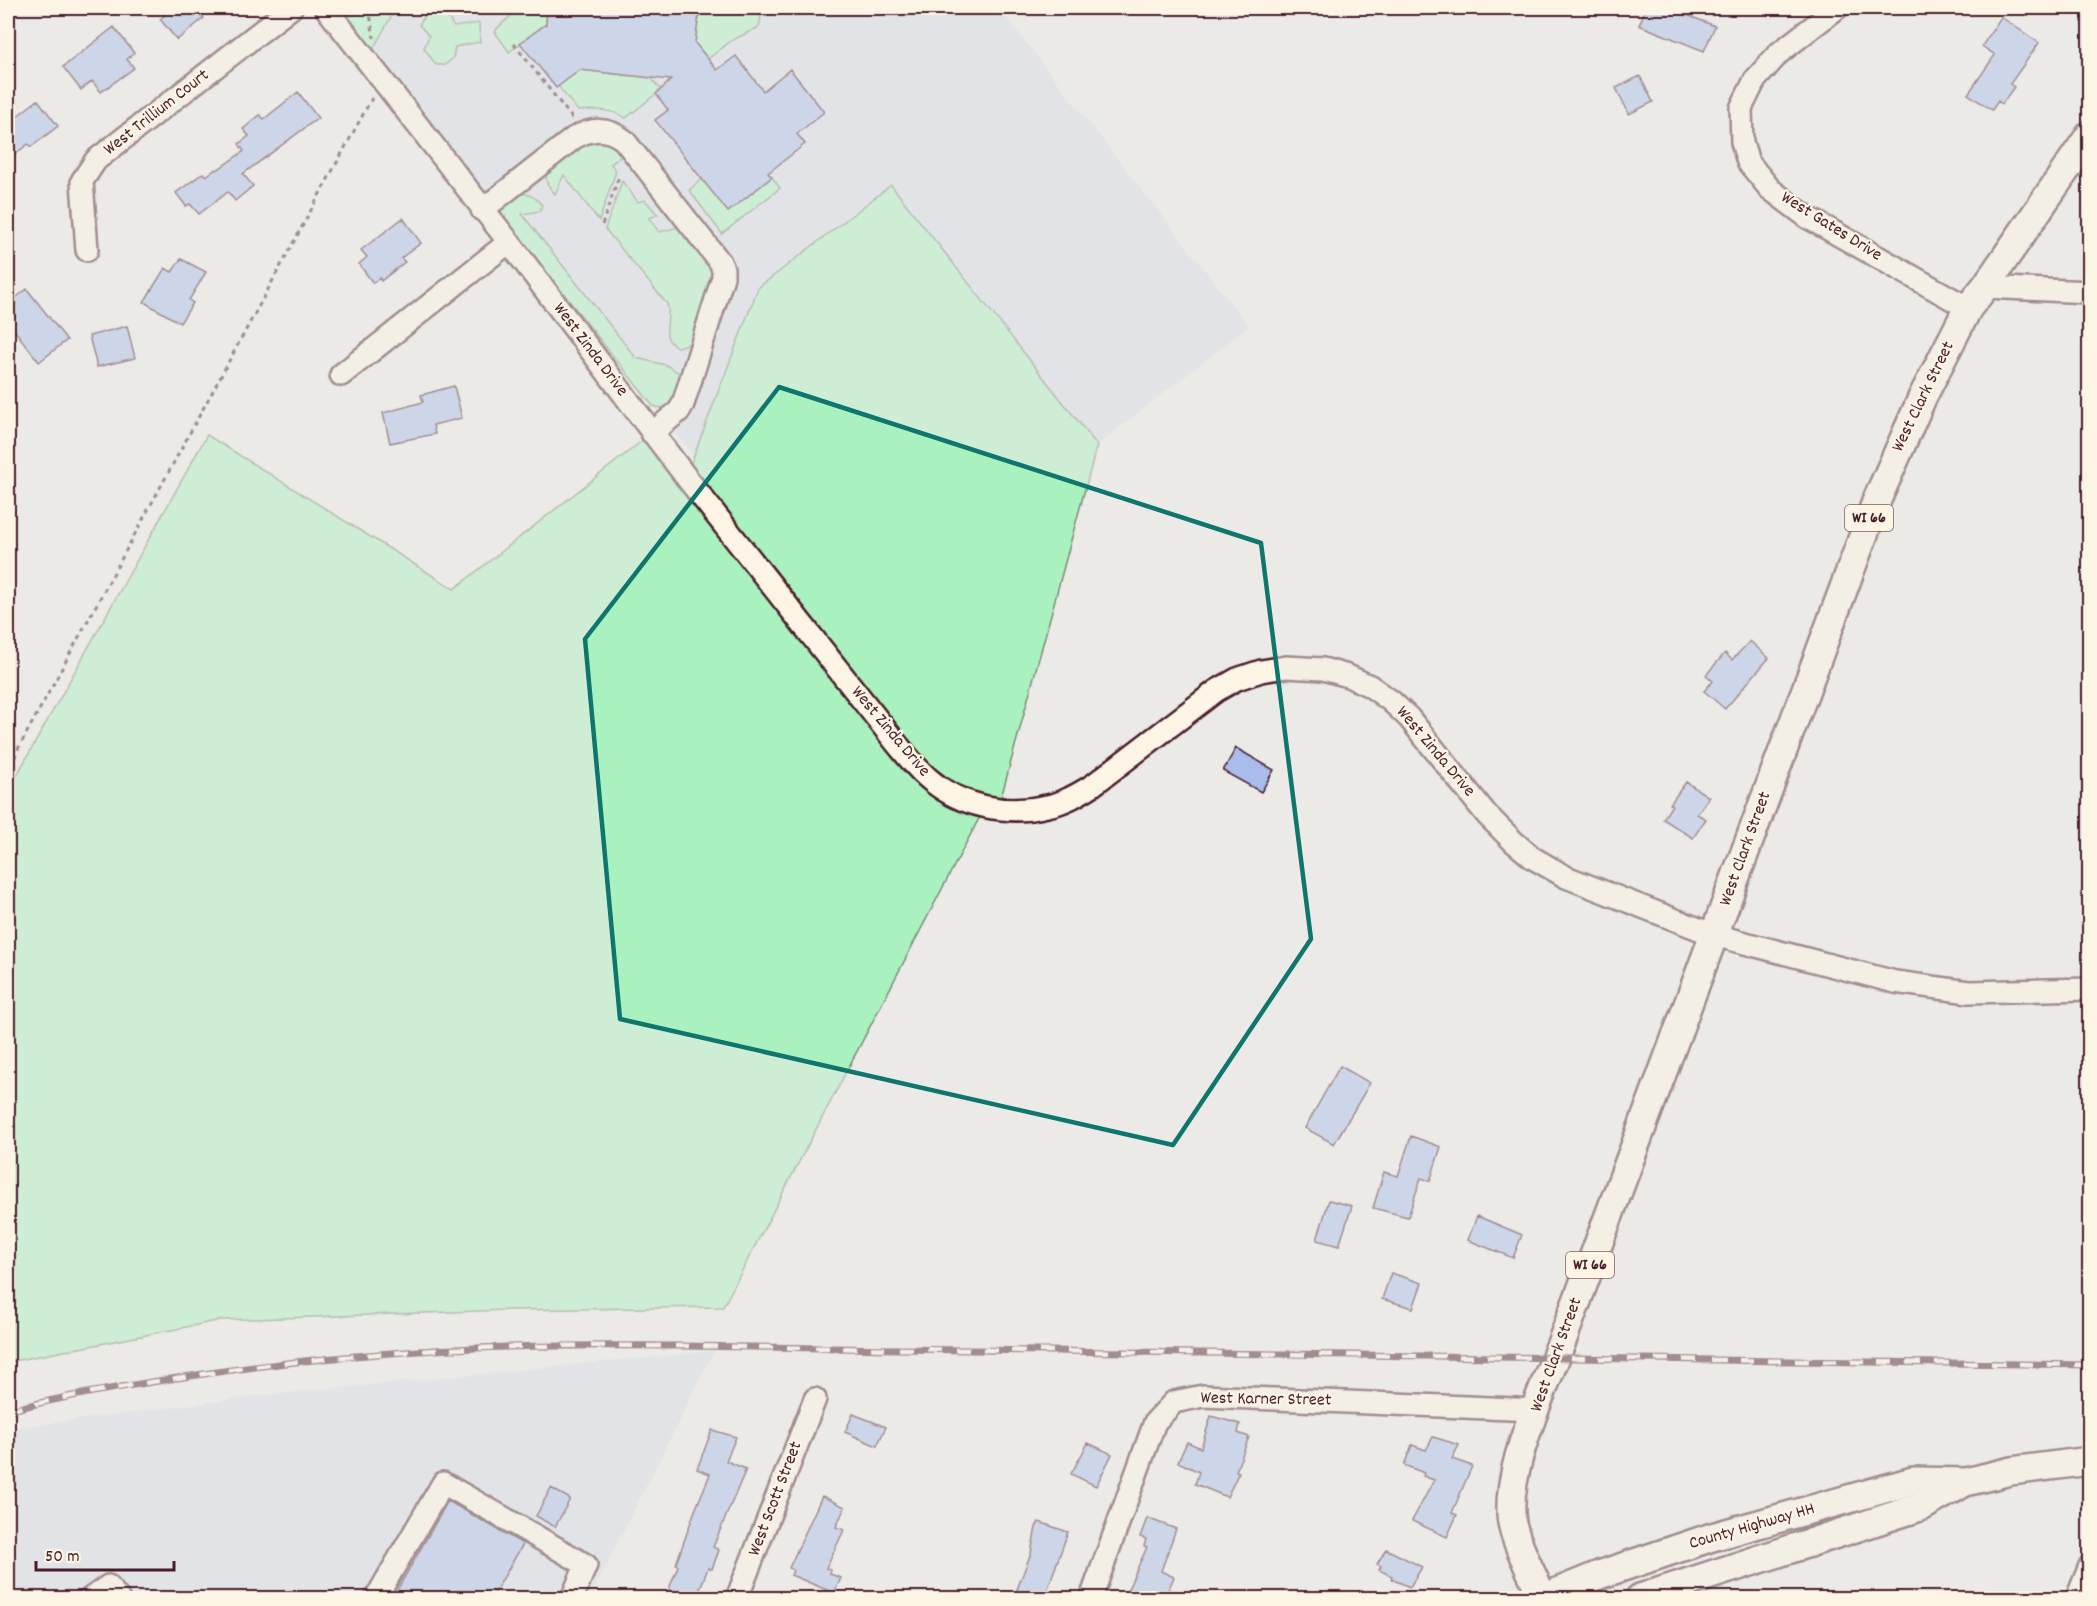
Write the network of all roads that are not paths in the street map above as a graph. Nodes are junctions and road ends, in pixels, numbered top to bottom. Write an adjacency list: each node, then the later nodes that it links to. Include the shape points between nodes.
1 (291, 8): 7 (street, West Trillium Court, via 96,160 82,181)
2 (326, 8): 5 (street, West Zinda Drive)
3 (1837, 8): 10 (street, West Gates Drive, via 1779,53 1755,80 1741,108 1742,142 1748,162 1770,189 1807,217)
4 (2090, 135): 8 (main road, West Clark Street / WI 66)
5 (482, 210): 6 (street, West Zinda Drive); 12 (street, via 574,138 589,130 603,129 624,140 720,262 723,278 683,404)
6 (509, 242): 11 (street); 12 (street, West Zinda Drive)
7 (87, 250)
8 (1985, 287): 9 (street); 10 (main road, West Clark Street / WI 66)
9 (2090, 292)
10 (1968, 308): 13 (main road, West Clark Street / WI 66, via 1876,501)
11 (341, 375)
12 (652, 432): 13 (street, West Zinda Drive, via 897,744 929,780 950,794 973,804 1023,810 1072,798 1237,679 1286,667 1323,669 1355,679 1391,701 1487,815 1533,858 1566,876)
13 (1714, 935): 14 (street, West Zinda Drive, via 1895,982 1969,992); 16 (main road, West Clark Street / WI 66)
14 (2090, 989)
15 (815, 1399): 24 (street, West Scott Street)
16 (1536, 1410): 25 (street, West Karner Street, via 1203,1396 1174,1402 1155,1422); 26 (main road, West Clark Street / WI 66, via 1514,1479 1512,1505 1513,1530)
17 (2090, 1461): 18 (main road, County Highway HH, via 2011,1471)
18 (1966, 1482): 26 (main road, County Highway HH, via 1913,1481 1748,1526 1599,1575); 27 (main road, County Highway HH, via 1923,1506)
19 (2090, 1566): 28 (street)
20 (91, 1599): 21 (street, via 108,1586)
21 (118, 1599)
22 (376, 1599): 23 (street, via 443,1483 586,1564)
23 (572, 1599)
24 (737, 1599)
25 (1091, 1599)
26 (1543, 1599)
27 (1640, 1599)
28 (2077, 1599)

